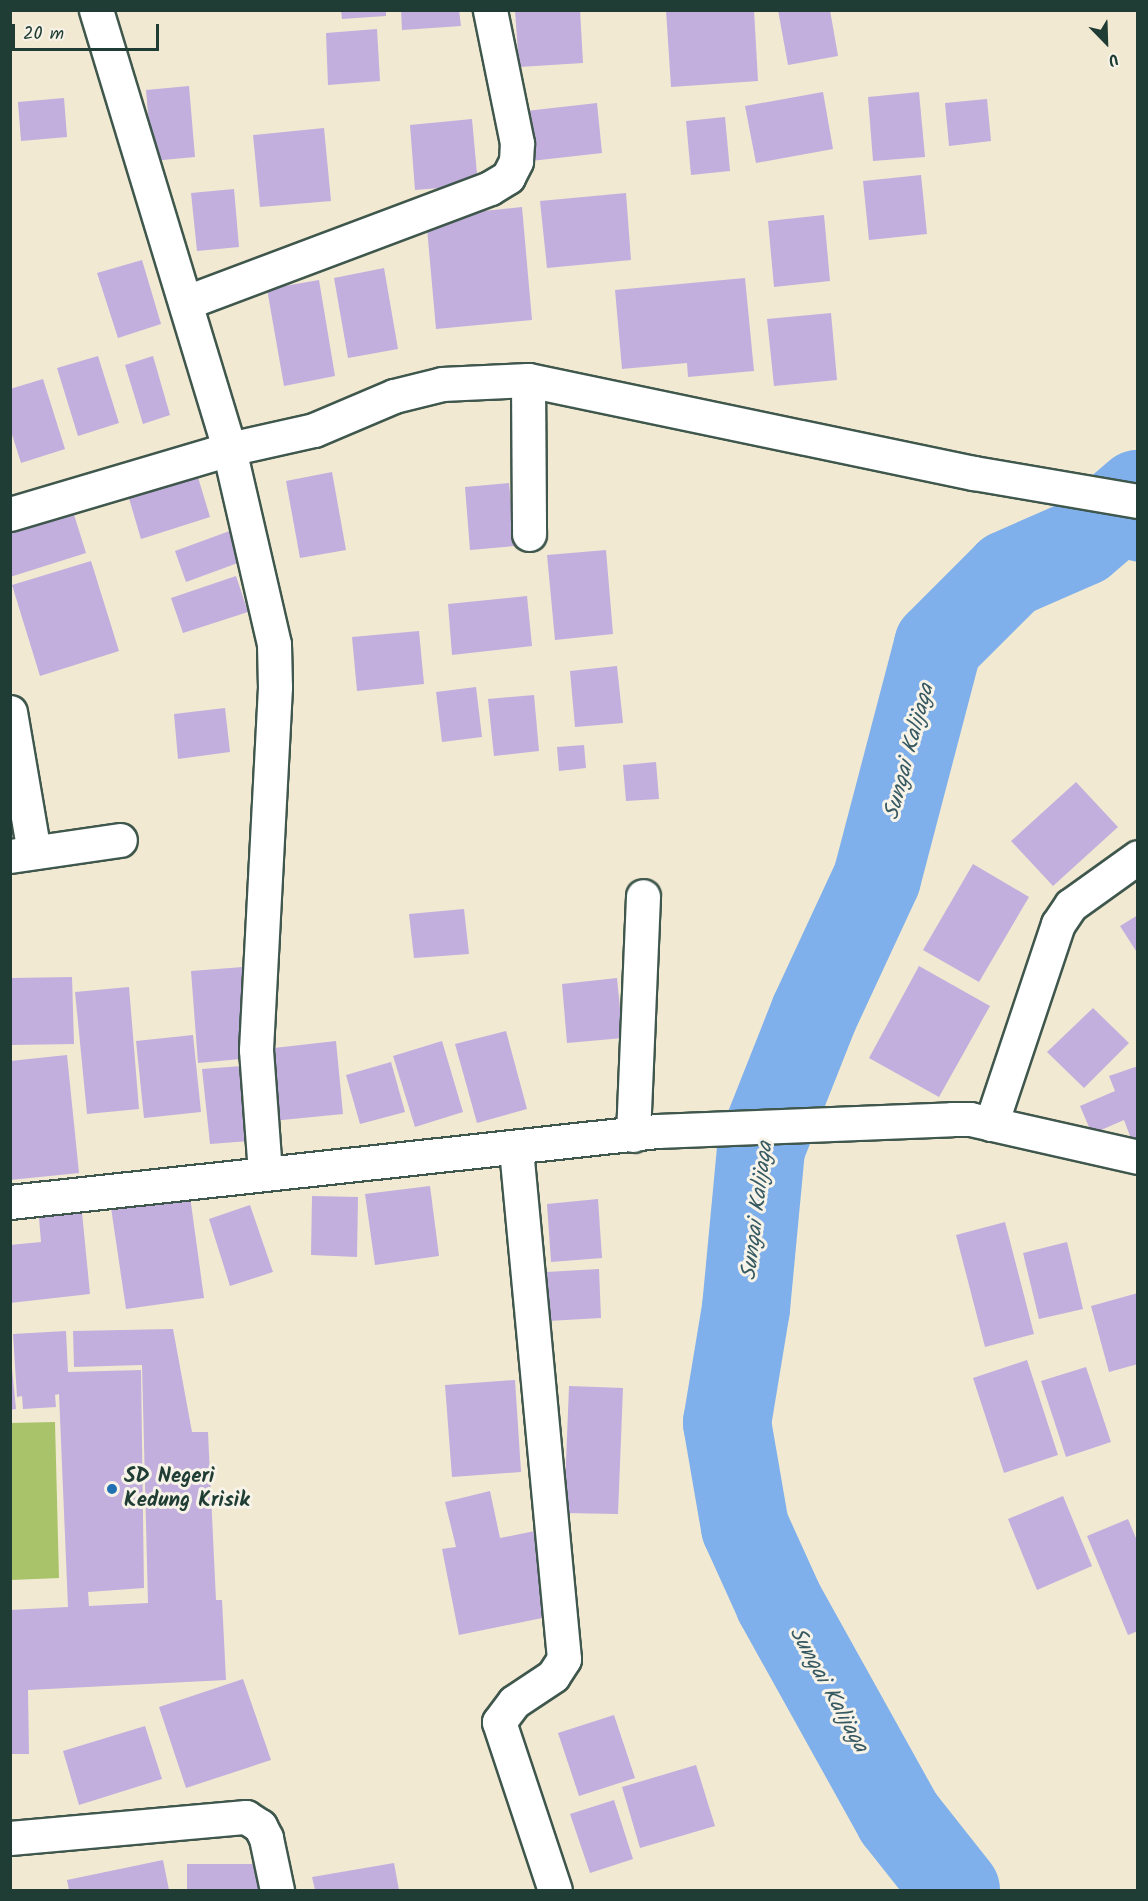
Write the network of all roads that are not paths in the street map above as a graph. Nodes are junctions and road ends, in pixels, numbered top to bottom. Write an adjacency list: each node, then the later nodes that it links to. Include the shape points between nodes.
1 (96, 10): 3 (street)
2 (490, 10): 3 (street, via 518,143 516,161 508,177)
3 (187, 302): 5 (street)
4 (528, 380): 5 (street, via 442,384 394,396 314,430); 6 (street, via 974,473); 8 (street)
5 (229, 450): 7 (street); 18 (street, via 274,644 275,698 256,1050)
6 (1137, 501)
7 (10, 514)
8 (530, 534)
9 (10, 712): 11 (street)
10 (120, 840): 11 (street)
11 (22, 854)
12 (1137, 857): 14 (street, via 1071,904 1058,924)
13 (643, 896): 15 (street)
14 (991, 1124): 15 (street, via 952,1119); 17 (street)
15 (645, 1133): 16 (street)
16 (516, 1149): 18 (street); 22 (street, via 564,1659 553,1676 514,1702 499,1722)
17 (1137, 1156)
18 (265, 1173): 19 (street)
19 (10, 1202)
20 (10, 1838): 21 (street, via 246,1817 260,1826 266,1838)
21 (277, 1890)
22 (555, 1890)

